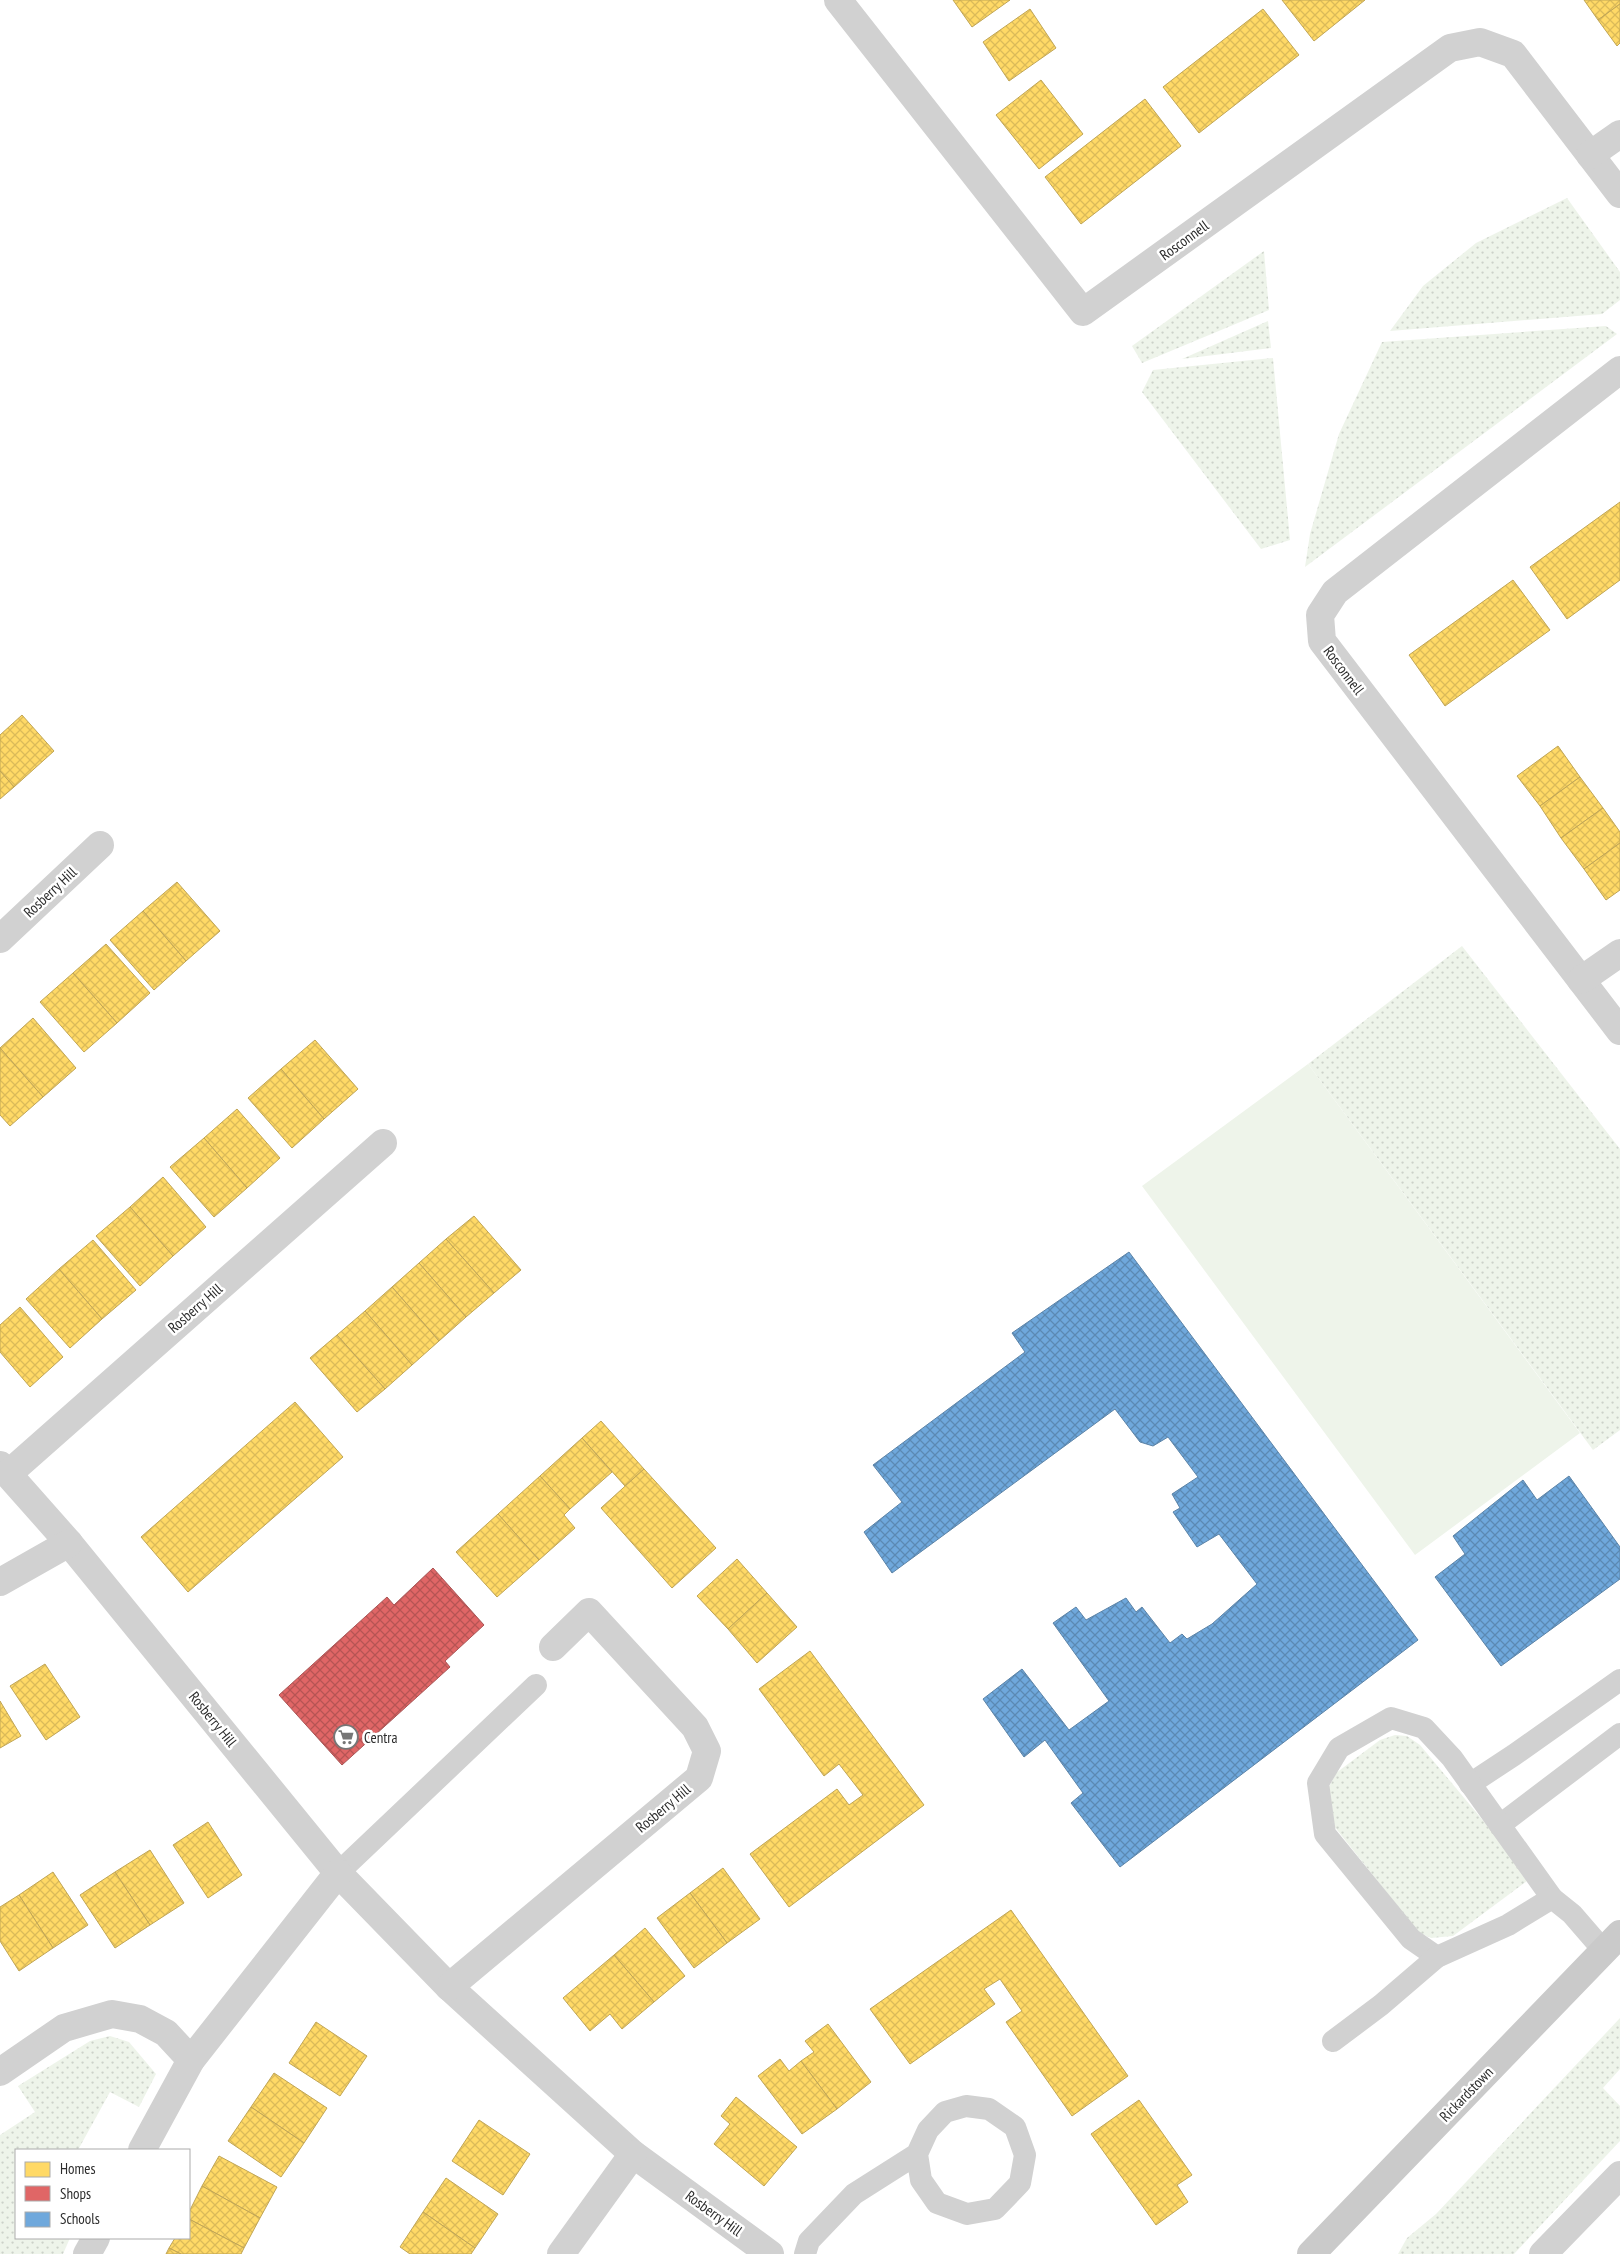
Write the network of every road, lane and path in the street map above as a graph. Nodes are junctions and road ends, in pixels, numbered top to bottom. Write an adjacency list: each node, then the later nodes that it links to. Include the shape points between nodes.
1 (838, 0): 3 (street, Rosconnell, via 1083,312 1450,48 1480,42 1513,54)
2 (1620, 134): 3 (street)
3 (1590, 155): 4 (street, Rosconnell)
4 (1620, 194)
5 (1620, 370): 9 (street, Rosconnell, via 1335,592 1320,615 1322,641)
6 (100, 845): 7 (street, Rosberry Hill)
7 (0, 939)
8 (1620, 953): 9 (street)
9 (1580, 980): 10 (street, Rosconnell)
10 (1620, 1031)
11 (383, 1143): 12 (street, Rosberry Hill)
12 (4, 1469): 13 (street, Rosberry Hill)
13 (69, 1543): 14 (street); 21 (street, Rosberry Hill)
14 (0, 1582)
15 (553, 1646): 25 (street, Rosberry Hill, via 589,1612 695,1727 707,1751 702,1769 699,1778)
16 (1620, 1680): 19 (lane)
17 (536, 1685): 21 (lane)
18 (1620, 1734): 20 (lane)
19 (1470, 1784): 20 (lane); 24 (lane, via 1452,1758 1424,1728 1391,1718 1339,1748 1318,1783 1325,1834 1411,1939)
20 (1500, 1825): 22 (lane)
21 (338, 1872): 25 (street, Rosberry Hill); 27 (street)
22 (1552, 1898): 23 (lane); 24 (lane, via 1508,1925)
23 (1612, 1942): 38 (street, Rickardstown)
24 (1437, 1957): 26 (lane)
25 (449, 1986): 30 (street, Rosberry Hill)
26 (1333, 2041)
27 (191, 2060): 28 (street, via 166,2034 140,2019 112,2014 64,2028); 29 (street)
28 (0, 2072)
29 (143, 2149)
30 (634, 2154): 35 (street); 36 (street, Rosberry Hill)
31 (917, 2154): 31 (lane, via 928,2130 945,2112 966,2106 989,2109 1015,2127 1025,2155 1020,2183 995,2209 967,2214 937,2203 920,2180); 37 (lane, via 854,2194 809,2242)
32 (1620, 2176): 39 (street)
33 (95, 2239): 34 (street)
34 (87, 2254)
35 (562, 2254)
36 (770, 2254)
37 (805, 2254)
38 (1311, 2254)
39 (1543, 2254)

